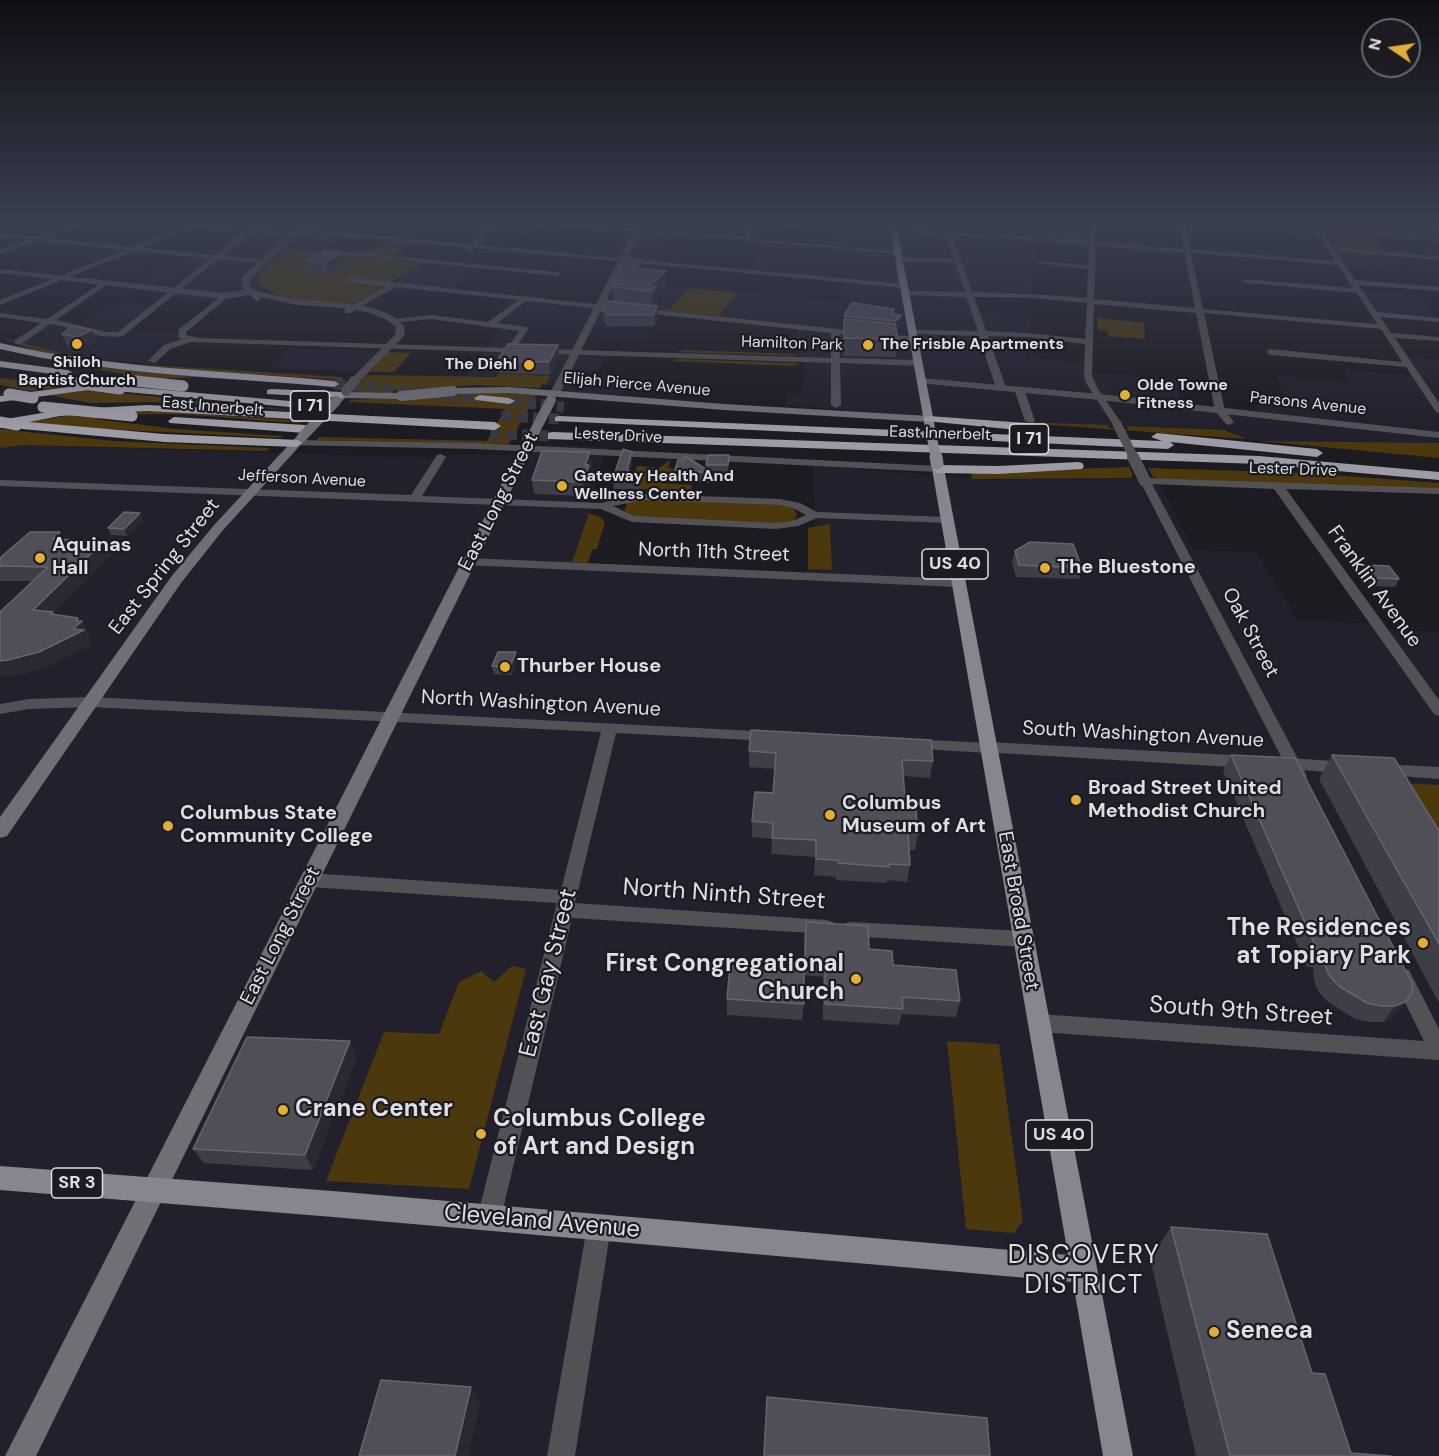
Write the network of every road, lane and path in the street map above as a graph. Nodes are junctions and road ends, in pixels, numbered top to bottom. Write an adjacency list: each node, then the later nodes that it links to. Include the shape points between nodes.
1 (27, 292): 19 (street)
2 (91, 292): 28 (street)
3 (174, 292): 28 (street, via 124,332 106,335)
4 (184, 292): 16 (street)
5 (251, 292): 16 (street); 21 (street, via 270,302)
6 (381, 292): 21 (street)
7 (458, 292): 17 (street)
8 (607, 292): 20 (street, East Long Street)
9 (905, 292): 34 (main road, East Broad Street / US 40)
10 (930, 292): 15 (street)
11 (969, 292): 15 (street)
12 (1091, 292): 18 (street, Oak Street)
13 (1196, 292): 24 (street)
14 (1360, 292): 25 (street)
15 (970, 295): 18 (street); 33 (street)
16 (224, 296): 36 (street, via 182,331 182,337)
17 (524, 299): 20 (street); 30 (street)
18 (1091, 302): 24 (street); 37 (street, Oak Street)
19 (0, 303)
20 (600, 307): 22 (street); 44 (street, East Long Street)
21 (351, 309): 29 (street, via 383,314); 40 (street, via 386,322 392,331)
22 (620, 309)
23 (630, 310): 31 (street)
24 (1200, 311): 32 (street); 67 (street)
25 (1376, 314): 27 (street); 32 (street)
26 (0, 315): 28 (street)
27 (1439, 320)
28 (49, 321): 39 (street)
29 (395, 321): 30 (street, via 431,317); 40 (street, East Spring Street, via 400,326 400,335)
30 (489, 325): 41 (street, via 524,329)
31 (835, 331): 34 (street); 47 (street)
32 (1386, 331): 35 (street); 51 (street)
33 (983, 334): 34 (street); 37 (street); 55 (street)
34 (914, 336): 49 (main road, East Broad Street / US 40)
35 (1439, 339)
36 (189, 340): 40 (street); 48 (street, via 167,347)
37 (1089, 342): 60 (street, Oak Street, via 1090,386)
38 (0, 345): 39 (highway)
39 (18, 346): 54 (highway, via 95,366 334,384)
40 (386, 347): 41 (street); 57 (street, East Spring Street, bridge)
41 (510, 351): 44 (street)
42 (1270, 352): 51 (street)
43 (0, 353): 54 (highway)
44 (576, 353): 45 (street); 59 (street, East Long Street)
45 (664, 356): 46 (street, via 686,349 802,353); 46 (street, via 668,361 688,364 781,367 803,366)
46 (811, 360): 47 (street, Hamilton Park)
47 (835, 360): 49 (street, Hamilton Park); 64 (street)
48 (152, 361)
49 (919, 363): 53 (main road, East Broad Street / US 40)
50 (0, 364): 54 (highway)
51 (1410, 365): 66 (street)
52 (0, 372): 54 (highway, I 71, bridge, via 78,383)
53 (922, 381): 55 (street, Parsons Avenue); 72 (main road, East Broad Street / US 40)
54 (120, 384): 57 (highway, bridge); 58 (highway); 75 (highway, I 71)
55 (1001, 388): 56 (street, Parsons Avenue)
56 (1019, 389): 60 (street, Parsons Avenue); 71 (street)
57 (341, 396): 59 (main road, Elijah Pierce Avenue, bridge, via 509,390); 78 (main road, East Spring Street, bridge)
58 (3, 397): 63 (highway, East Innerbelt / I 71, bridge); 68 (highway, bridge, via 43,407)
59 (553, 397): 72 (main road, Elijah Pierce Avenue); 79 (main road, East Long Street, bridge)
60 (1100, 397): 67 (street, Parsons Avenue); 86 (street, Oak Street, bridge)
61 (480, 398): 62 (highway)
62 (510, 401)
63 (70, 405): 68 (highway, East Innerbelt / I 71, bridge); 69 (highway, via 164,405); 70 (highway)
64 (836, 405)
65 (564, 407): 76 (highway)
66 (1439, 410)
67 (1220, 411): 73 (street); 77 (street, Parsons Avenue)
68 (132, 416): 75 (highway, East Innerbelt / I 71, via 228,426 330,430)
69 (286, 416): 74 (highway, via 126,408); 75 (highway)
70 (0, 417)
71 (1030, 421)
72 (929, 422): 80 (highway); 84 (main road, East Broad Street / US 40, bridge)
73 (1229, 422)
74 (0, 423): 78 (highway, bridge, via 107,435)
75 (495, 425)
76 (892, 433): 80 (highway, I 71); 82 (highway, East Innerbelt / I 71, via 555,428 838,446)
77 (1439, 435)
78 (299, 440): 79 (street, Lester Drive); 90 (main road, East Spring Street)
79 (527, 445): 84 (street, Lester Drive); 92 (main road, East Long Street)
80 (1319, 453): 83 (highway, I 71)
81 (441, 457): 91 (street)
82 (1206, 459): 84 (highway, via 998,470); 85 (highway, East Innerbelt / I 71)
83 (1439, 464)
84 (937, 466): 95 (main road, East Broad Street / US 40)
85 (1439, 476)
86 (1145, 481): 88 (street, Lester Drive); 106 (street, Oak Street)
87 (0, 483): 90 (street, Jefferson Avenue)
88 (1278, 486): 89 (street, Lester Drive); 100 (street, Franklin Avenue)
89 (1439, 491)
90 (250, 493): 91 (street, Jefferson Avenue); 98 (main road, East Spring Street, via 183,570)
91 (414, 500): 92 (street, Jefferson Avenue)
92 (499, 502): 93 (street, Jefferson Avenue); 96 (main road, East Long Street)
93 (603, 507): 94 (street, Jefferson Avenue, via 635,497 757,501 796,505); 94 (street, Jefferson Avenue, via 632,519 776,526)
94 (815, 515): 95 (street, Jefferson Avenue)
95 (947, 520): 97 (main road, East Broad Street / US 40)
96 (468, 562): 97 (street, North 11th Street); 101 (main road, East Long Street)
97 (958, 583): 105 (main road, East Broad Street / US 40)
98 (91, 702): 99 (street, North Washington Avenue); 101 (street, North Washington Avenue); 109 (main road, East Spring Street)
99 (0, 709)
100 (1439, 711)
101 (390, 718): 102 (street, North Washington Avenue); 110 (main road, East Long Street)
102 (609, 729): 103 (street, North Washington Avenue); 111 (street, East Gay Street)
103 (785, 737)
104 (897, 743): 105 (street)
105 (988, 748): 106 (street, South Washington Avenue); 112 (main road, East Broad Street / US 40)
106 (1293, 764): 107 (street, South Washington Avenue); 108 (street, Oak Street)
107 (1439, 773)
108 (1308, 793)
109 (0, 831)
110 (309, 880): 111 (street, North Ninth Street); 117 (main road, East Long Street)
111 (566, 904): 112 (street, North Ninth Street); 118 (street, East Gay Street)
112 (1023, 939): 114 (main road, East Broad Street / US 40)
113 (1395, 963): 115 (street)
114 (1039, 1023): 115 (street, South 9th Street); 120 (main road, East Broad Street / US 40)
115 (1439, 1050)
116 (0, 1178): 117 (main road, Cleveland Avenue / SR 3)
117 (153, 1189): 118 (main road, Cleveland Avenue); 121 (main road, East Long Street)
118 (489, 1218): 119 (main road, Cleveland Avenue)
119 (599, 1227): 120 (main road, Cleveland Avenue); 122 (street)
120 (1084, 1270): 123 (main road, East Broad Street / US 40)
121 (20, 1456)
122 (561, 1456)
123 (1118, 1456)

